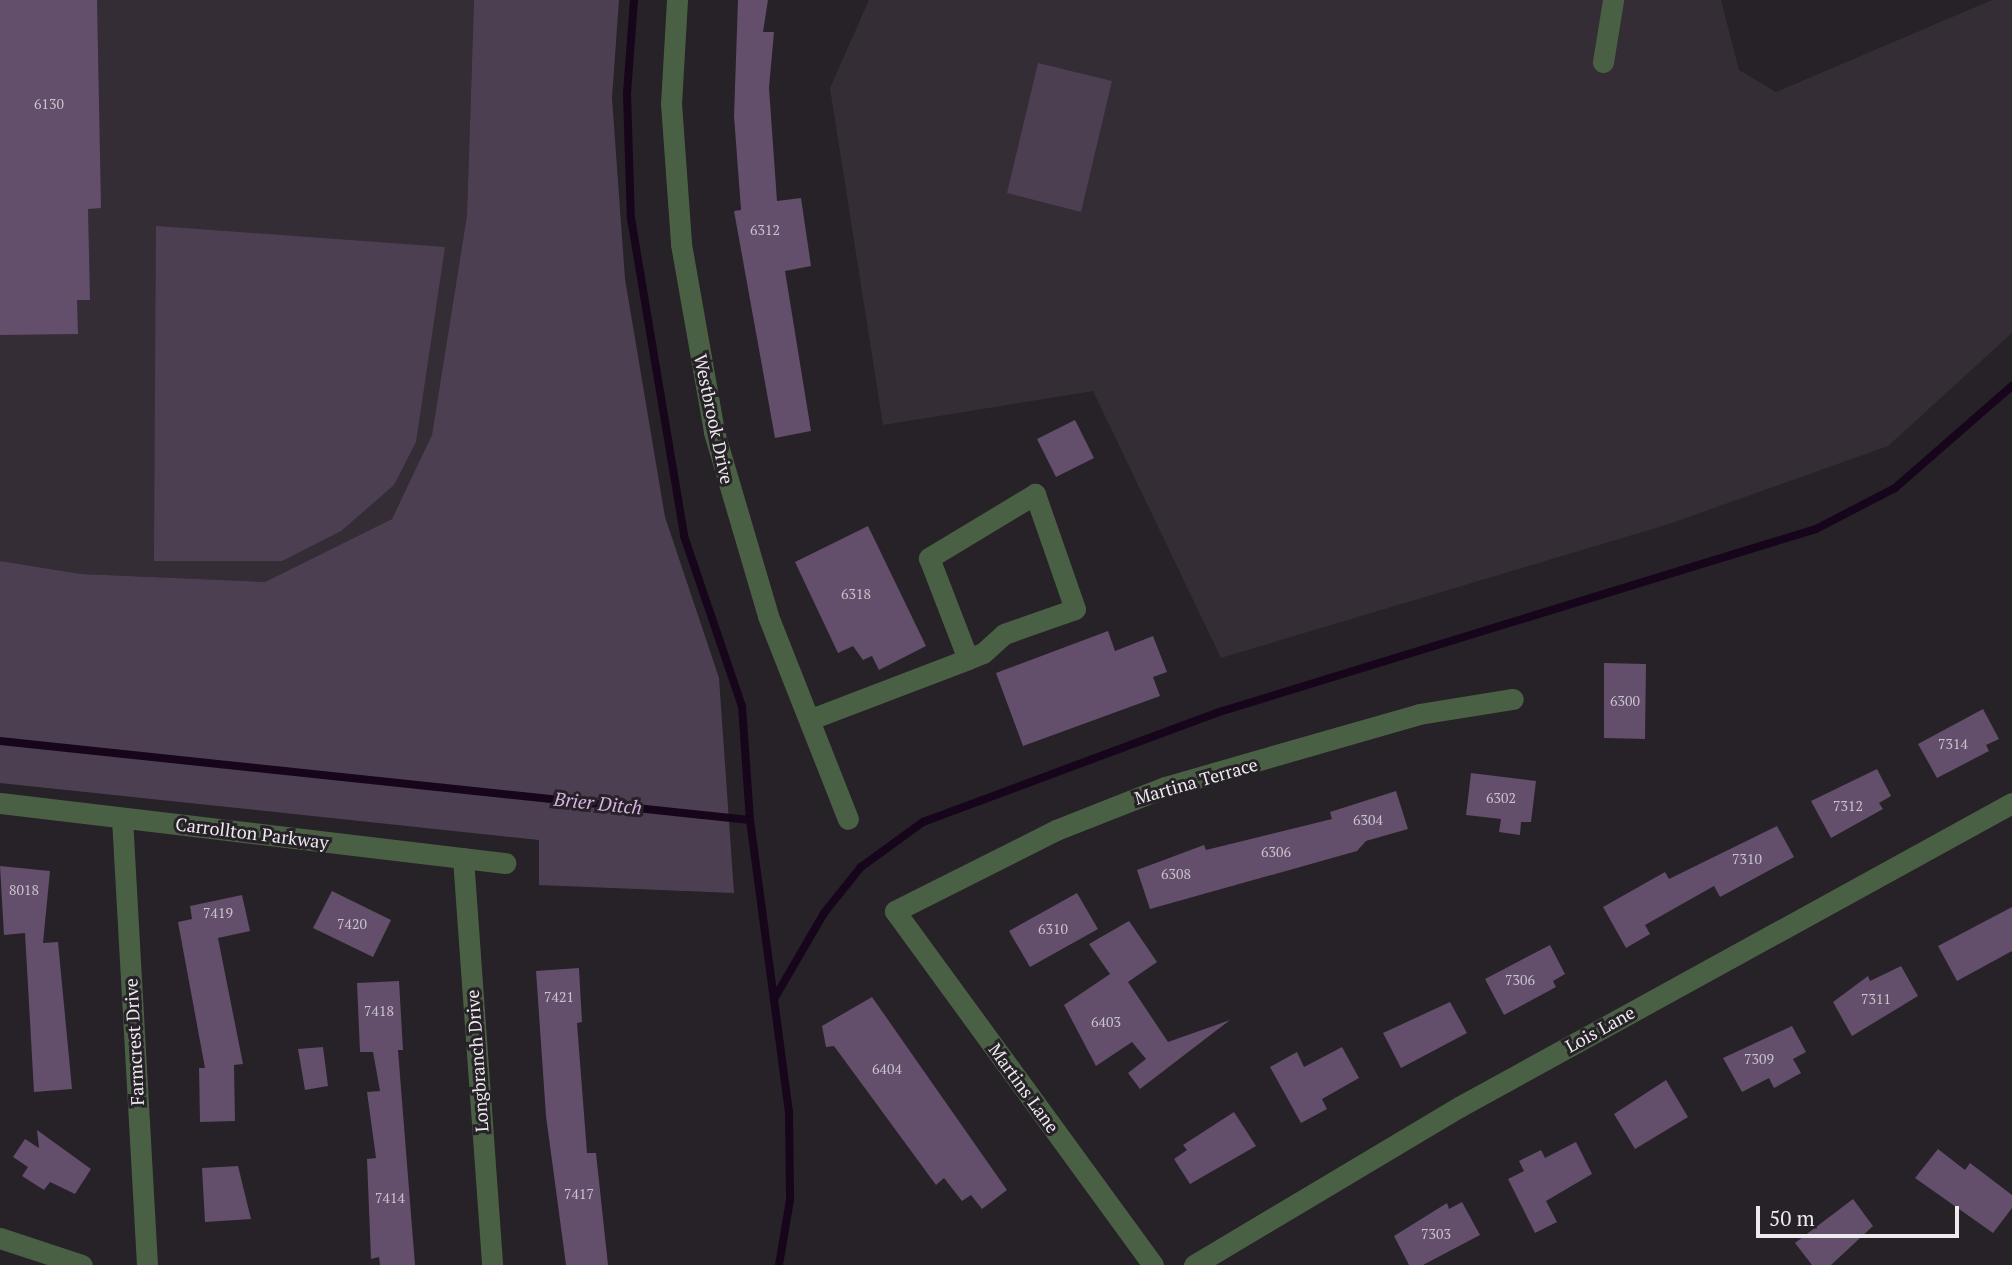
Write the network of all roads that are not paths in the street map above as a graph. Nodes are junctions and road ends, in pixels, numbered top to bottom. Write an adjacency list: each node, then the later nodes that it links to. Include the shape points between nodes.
1 (677, 0): 6 (street, Westbrook Drive, via 671,103 678,217 714,432 768,615)
2 (1613, 0): 3 (street)
3 (1602, 62)
4 (968, 659): 4 (street, via 1004,634 1075,609 1035,494 929,558); 6 (street)
5 (1513, 699): 13 (street, Martina Terrace, via 1419,715 1165,787 1056,830)
6 (811, 719): 10 (street, Westbrook Drive)
7 (0, 803): 9 (street, Carrollton Parkway)
8 (2012, 803): 19 (street, Lois Lane, via 1459,1107)
9 (122, 818): 11 (street, Carrollton Parkway); 16 (street, Farmcrest Drive)
10 (848, 819)
11 (463, 858): 12 (street, Carrollton Parkway); 17 (street, Longbranch Drive)
12 (505, 863)
13 (895, 911): 18 (street, Martins Lane)
14 (0, 1238): 15 (street)
15 (82, 1265)
16 (147, 1265)
17 (492, 1265)
18 (1153, 1265)
19 (1194, 1265)

